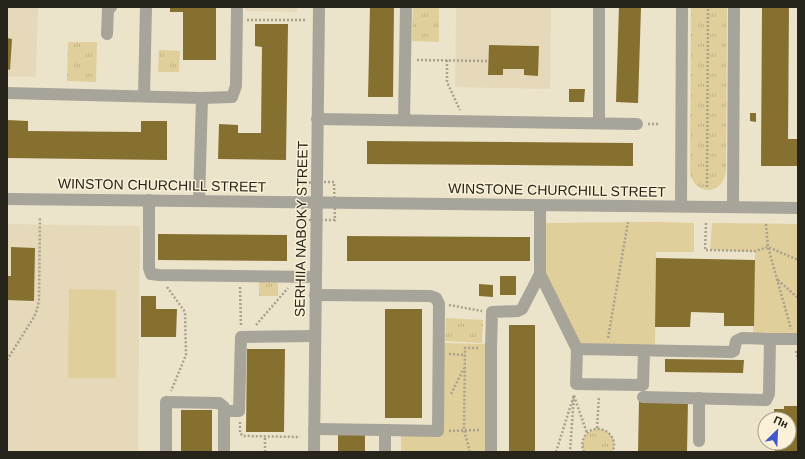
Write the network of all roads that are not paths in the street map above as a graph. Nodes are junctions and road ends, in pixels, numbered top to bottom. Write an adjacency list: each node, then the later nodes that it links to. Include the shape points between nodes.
1 (111, 7): 9 (street, via 108,9)
2 (146, 7): 11 (street)
3 (237, 7): 12 (street, via 235,92 232,97)
4 (318, 7): 13 (street, SERHIIA NABOKY STREET)
5 (406, 7): 14 (street)
6 (600, 7): 15 (street)
7 (682, 7): 22 (street)
8 (734, 7): 23 (street)
9 (106, 34)
10 (7, 93): 11 (street)
11 (144, 96): 12 (street)
12 (202, 98): 19 (street)
13 (317, 119): 14 (street); 20 (street, SERHIIA NABOKY STREET)
14 (404, 120): 15 (street)
15 (599, 123): 16 (street)
16 (637, 124)
17 (7, 199): 18 (street, WINSTON CHURCHILL STREET)
18 (149, 200): 19 (street, WINSTON CHURCHILL STREET); 26 (street, via 151,274)
19 (199, 201): 20 (street, WINSTON CHURCHILL STREET)
20 (316, 202): 21 (street, WINSTONE CHURCHILL STREET); 26 (street, SERHIIA NABOKY STREET)
21 (540, 205): 22 (street, WINSTONE CHURCHILL STREET); 25 (street)
22 (681, 206): 23 (street, WINSTONE CHURCHILL STREET)
23 (733, 207): 24 (street, WINSTONE CHURCHILL STREET)
24 (798, 208)
25 (540, 274): 31 (street); 43 (street, via 522,309 492,312)
26 (315, 277): 27 (street, SERHIIA NABOKY STREET)
27 (315, 295): 28 (street, SERHIIA NABOKY STREET); 37 (street, via 436,298 439,304 438,431)
28 (315, 336): 35 (street, via 243,337 240,411); 36 (street, SERHIIA NABOKY STREET)
29 (770, 338): 30 (street); 32 (street, via 739,339 732,352); 34 (street, via 766,400)
30 (796, 339)
31 (577, 349): 32 (street); 32 (street, via 575,390 644,385)
32 (644, 351)
33 (643, 396): 34 (street)
34 (699, 398): 38 (street)
35 (224, 411): 39 (street, via 223,405 219,403 166,402); 40 (street)
36 (314, 429): 37 (street); 41 (street, SERHIIA NABOKY STREET)
37 (385, 430): 42 (street)
38 (699, 441)
39 (166, 452)
40 (224, 452)
41 (314, 452)
42 (385, 452)
43 (491, 452)

